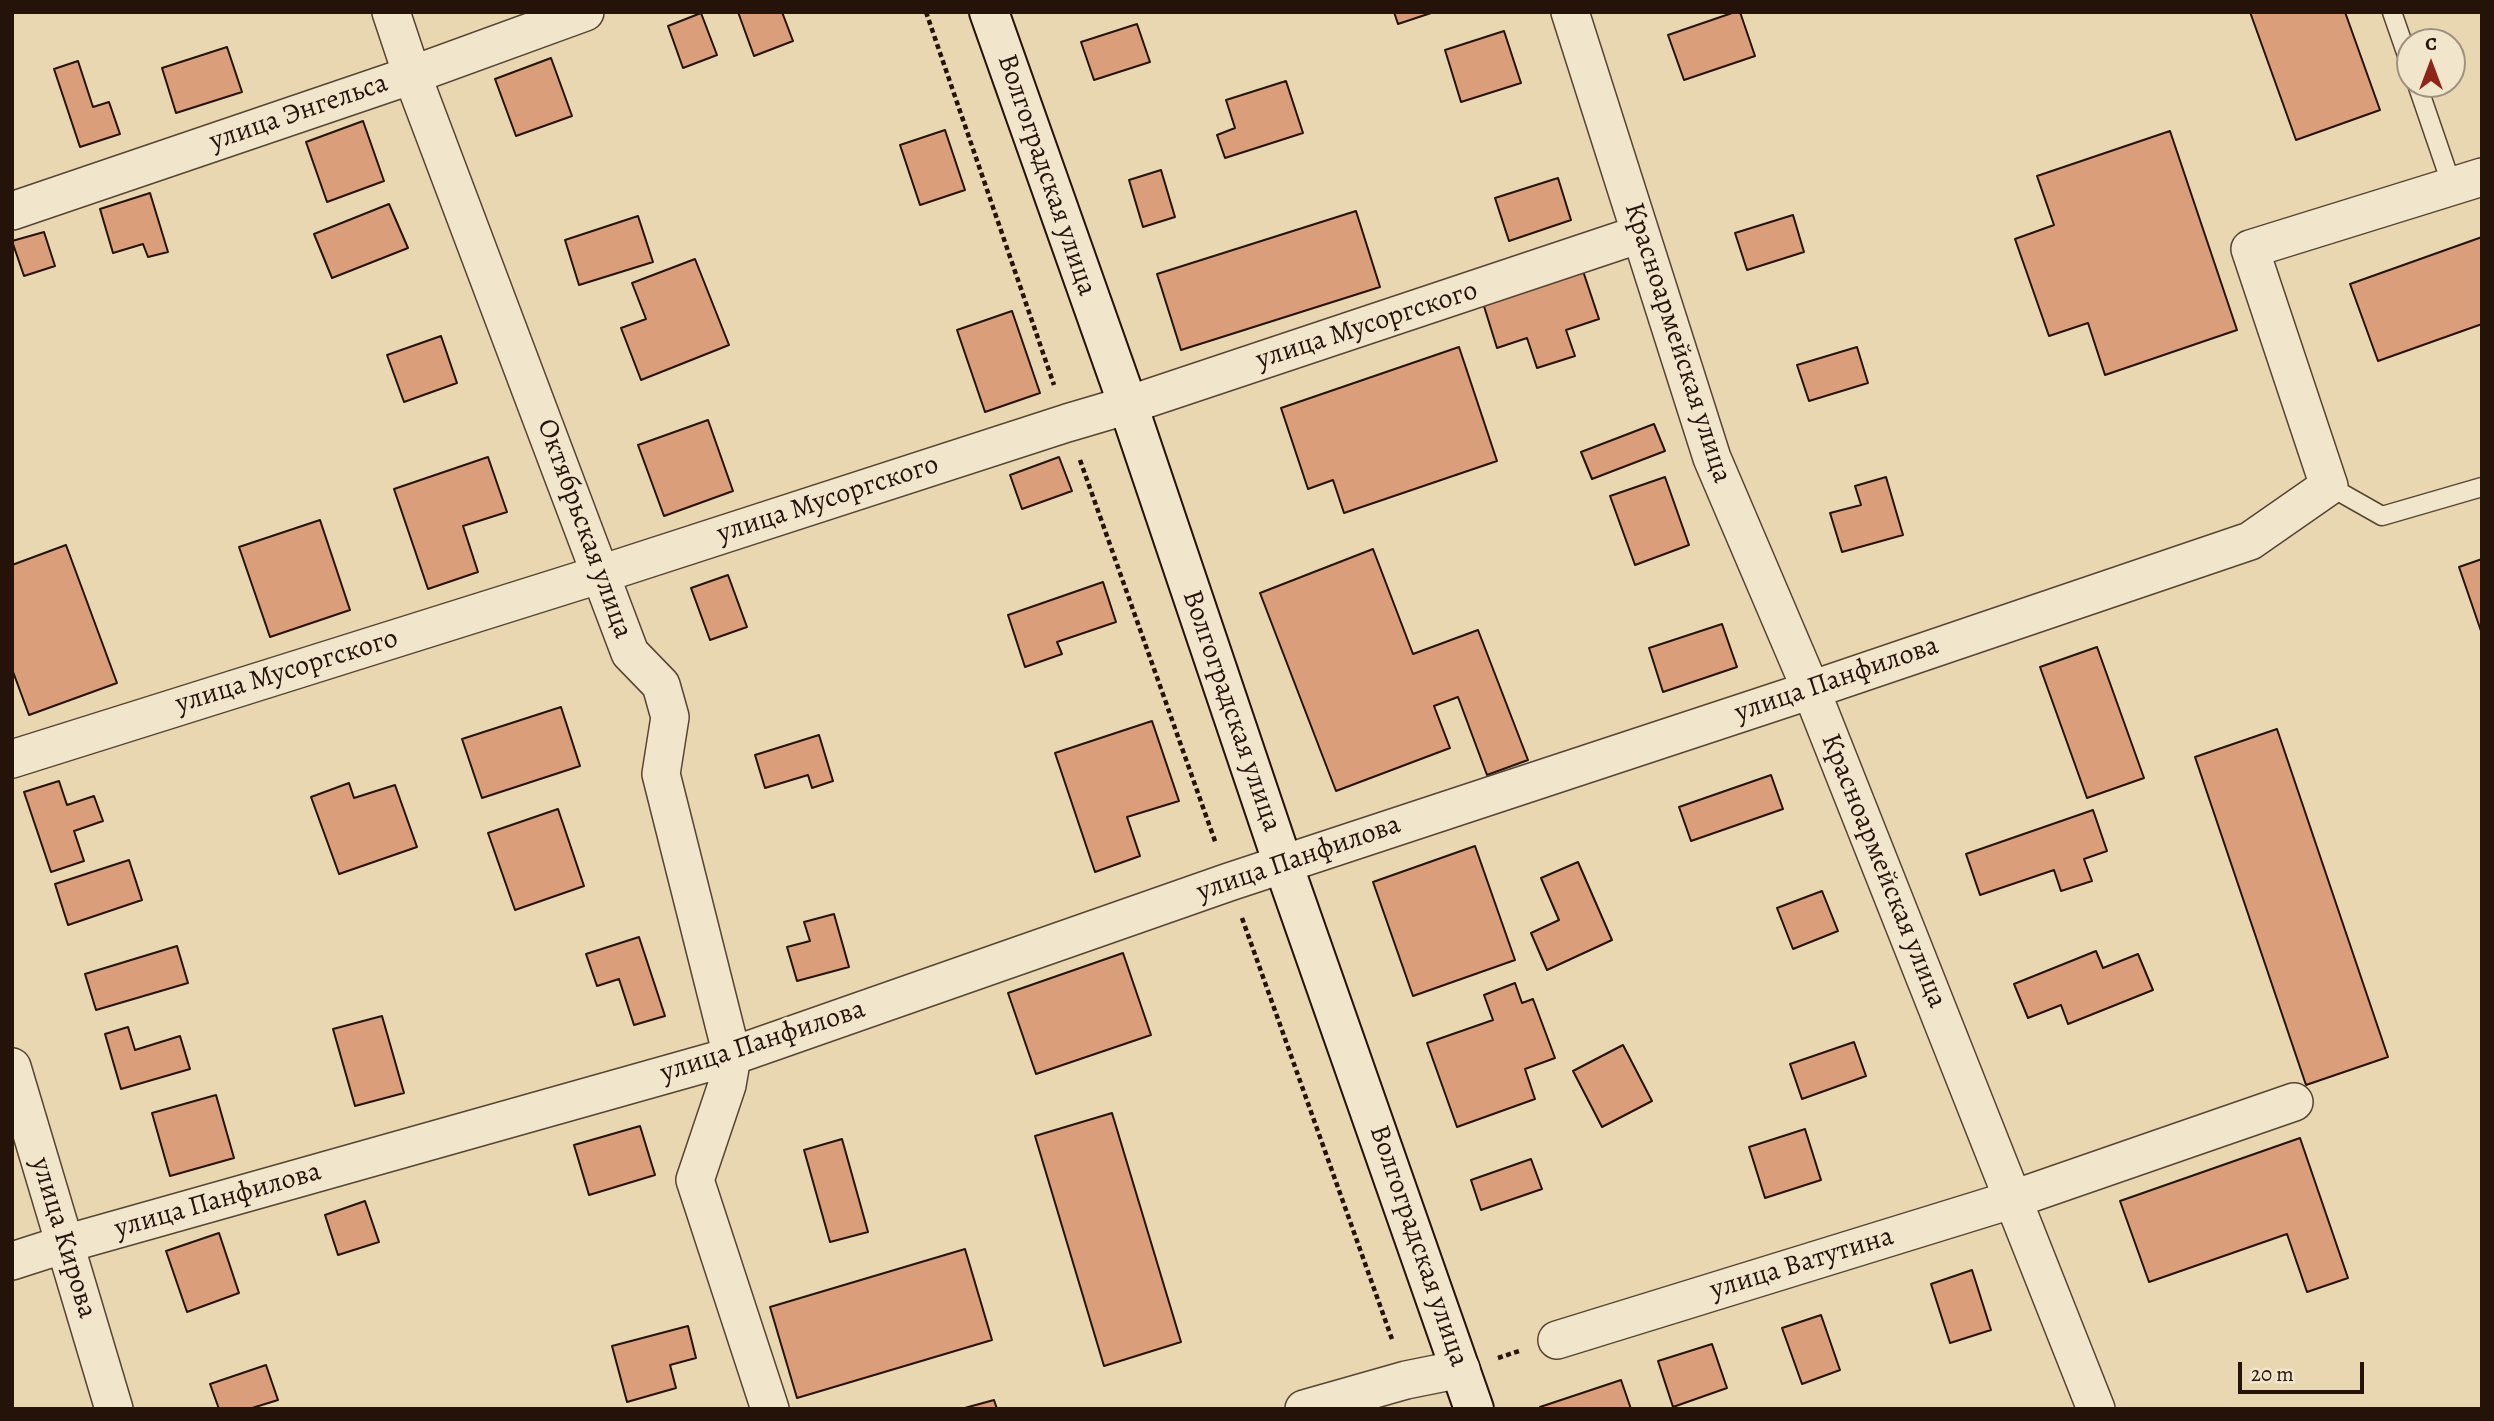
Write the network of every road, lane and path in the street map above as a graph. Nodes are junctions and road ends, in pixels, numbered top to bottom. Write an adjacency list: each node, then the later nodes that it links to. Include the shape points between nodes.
1 (391, 12): 6 (street, Октябрьская улица)
2 (585, 12): 6 (street, улица Энгельса)
3 (926, 12): 12 (path)
4 (989, 12): 11 (street, Волгоградская улица)
5 (1570, 12): 10 (street, Красноармейская улица)
6 (412, 75): 9 (street, улица Энгельса); 15 (street, Октябрьская улица)
7 (2424, 98): 8 (lane)
8 (2467, 182): 13 (street, via 2250,249)
9 (12, 211)
10 (1640, 234): 11 (street, улица Мусоргского); 16 (street, Красноармейская улица, via 1712,458)
11 (1128, 405): 12 (street, улица Мусоргского); 18 (street, Волгоградская улица)
12 (1067, 423): 15 (street, улица Мусоргского); 19 (path)
13 (2329, 486): 14 (lane, via 2382,516); 16 (street, улица Панфилова, via 2250,541)
14 (2482, 487)
15 (601, 574): 17 (street, улица Мусоргского); 20 (street, Октябрьская улица, via 630,653 660,685 670,717 660,774)
16 (1811, 690): 18 (street, улица Панфилова); 23 (street, Красноармейская улица)
17 (12, 759)
18 (1283, 864): 19 (street, улица Панфилова); 27 (street, Волгоградская улица)
19 (1229, 882): 20 (street, улица Панфилова); 28 (path)
20 (732, 1056): 24 (street, улица Панфилова); 30 (street, Октябрьская улица, via 727,1085 695,1180)
21 (12, 1067): 24 (street, улица Кирова)
22 (2294, 1102): 23 (street, улица Ватутина)
23 (2014, 1199): 26 (street, улица Ватутина); 33 (street, Красноармейская улица)
24 (65, 1244): 25 (street, улица Панфилова); 29 (street, улица Кирова)
25 (12, 1261)
26 (1557, 1339): 27 (path)
27 (1461, 1369): 28 (street); 32 (street, Волгоградская улица)
28 (1406, 1380): 31 (street)
29 (114, 1409)
30 (771, 1409)
31 (1304, 1409)
32 (1474, 1409)
33 (2096, 1409)

